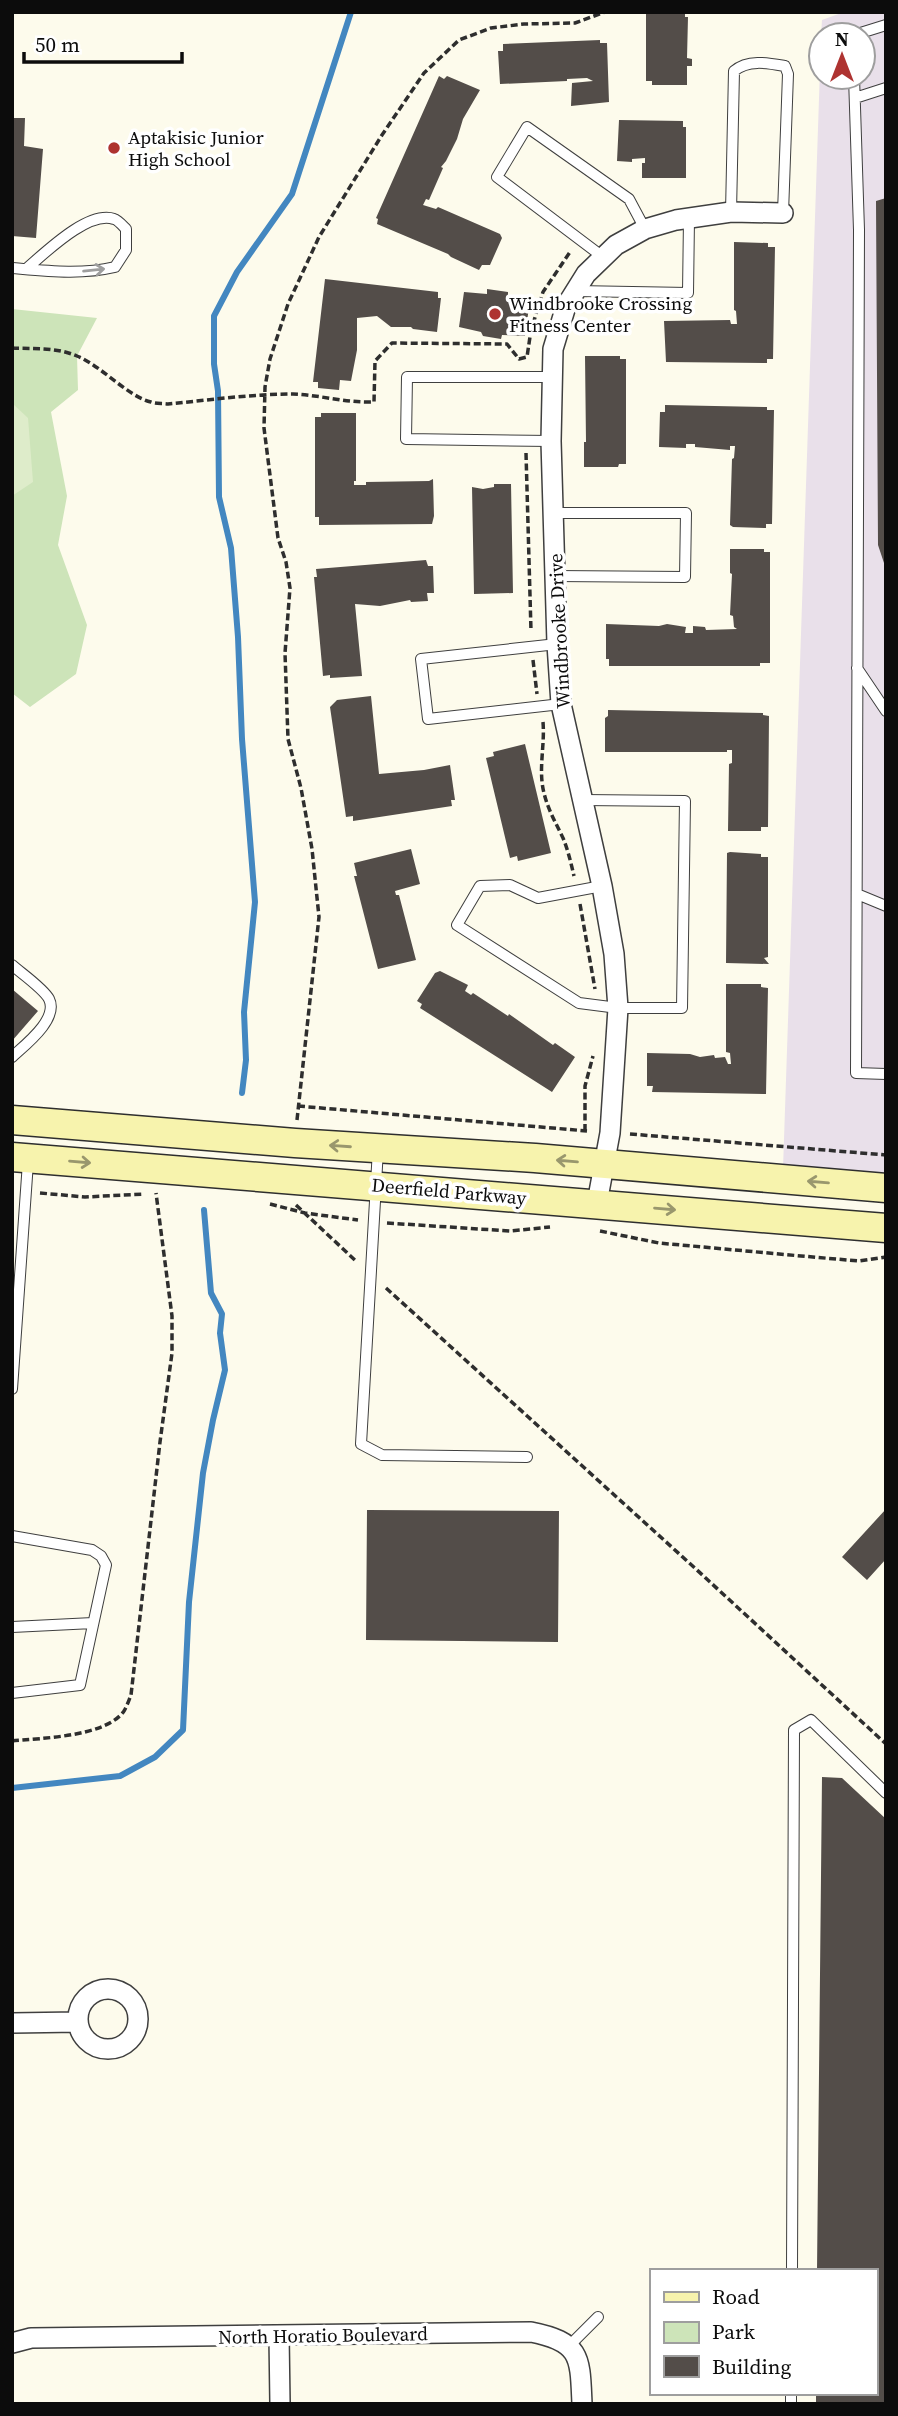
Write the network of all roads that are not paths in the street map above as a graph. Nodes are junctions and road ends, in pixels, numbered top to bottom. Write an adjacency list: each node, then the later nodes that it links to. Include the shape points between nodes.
1 (886, 88): 3 (lane)
2 (854, 91): 3 (lane)
3 (855, 98): 17 (lane, via 859,230)
4 (731, 212): 5 (street, Windbrooke Drive); 5 (lane, via 734,71 742,64 770,63 785,66 788,74); 6 (street, Windbrooke Drive)
5 (783, 214)
6 (689, 219): 7 (street, Windbrooke Drive); 11 (lane, via 688,293)
7 (645, 229): 8 (street, Windbrooke Drive, via 616,245); 8 (lane, via 629,199 527,127 497,177)
8 (598, 262): 11 (street, Windbrooke Drive)
9 (12, 268): 10 (lane)
10 (26, 269): 10 (lane, one-way to 10, via 95,272 116,267 127,250 127,229 115,219 101,218 77,228)
11 (575, 291): 12 (street, Windbrooke Drive, via 553,349)
12 (552, 377): 13 (street, Windbrooke Drive); 13 (lane, via 407,377 406,439)
13 (551, 441): 14 (street, Windbrooke Drive)
14 (553, 513): 15 (street, Windbrooke Drive); 15 (lane, via 686,513 685,578)
15 (555, 576): 16 (street, Windbrooke Drive)
16 (557, 644): 18 (street, Windbrooke Drive); 18 (lane, via 421,659 428,719)
17 (857, 668): 19 (lane); 22 (lane)
18 (561, 704): 20 (street, Windbrooke Drive)
19 (886, 711)
20 (582, 800): 21 (street, Windbrooke Drive); 25 (lane, via 685,801 682,1008)
21 (602, 886): 25 (street, Windbrooke Drive); 25 (lane, via 538,898 510,884 480,886 457,925 579,1003)
22 (857, 894): 23 (lane); 27 (lane, via 856,1073)
23 (886, 906)
24 (12, 965): 26 (lane, via 49,998 51,1009 45,1025)
25 (618, 1008): 31 (street, Windbrooke Drive)
26 (12, 1057)
27 (886, 1074)
28 (12, 1120): 29 (main road, Deerfield Parkway, one-way to 28)
29 (378, 1148): 31 (main road, Deerfield Parkway, one-way to 29); 32 (lane)
30 (20, 1157): 32 (main road, Deerfield Parkway, one-way to 32); 36 (lane, via 26,1192)
31 (604, 1164): 33 (main road, Deerfield Parkway, one-way to 31); 34 (street, Windbrooke Drive)
32 (375, 1185): 34 (main road, Deerfield Parkway); 38 (lane, via 361,1444 382,1455)
33 (886, 1188)
34 (595, 1216): 35 (main road, Deerfield Parkway, one-way to 35)
35 (886, 1228)
36 (16, 1279): 37 (lane)
37 (12, 1389)
38 (527, 1457)
39 (12, 1536): 40 (lane, via 92,1550 101,1556 106,1565)
40 (93, 1623): 41 (lane); 42 (lane, via 80,1685)
41 (12, 1627)
42 (12, 1693)
43 (886, 1793): 46 (lane, via 811,1720 794,1730)
44 (78, 2022): 45 (street)
45 (12, 2023)
46 (792, 2269)
47 (598, 2317): 50 (lane)
48 (279, 2335): 49 (street, North Horatio Boulevard); 50 (street, North Horatio Boulevard, via 531,2332); 51 (street)
49 (12, 2343)
50 (569, 2346): 52 (street, via 580,2361)
51 (280, 2404)
52 (582, 2404)

